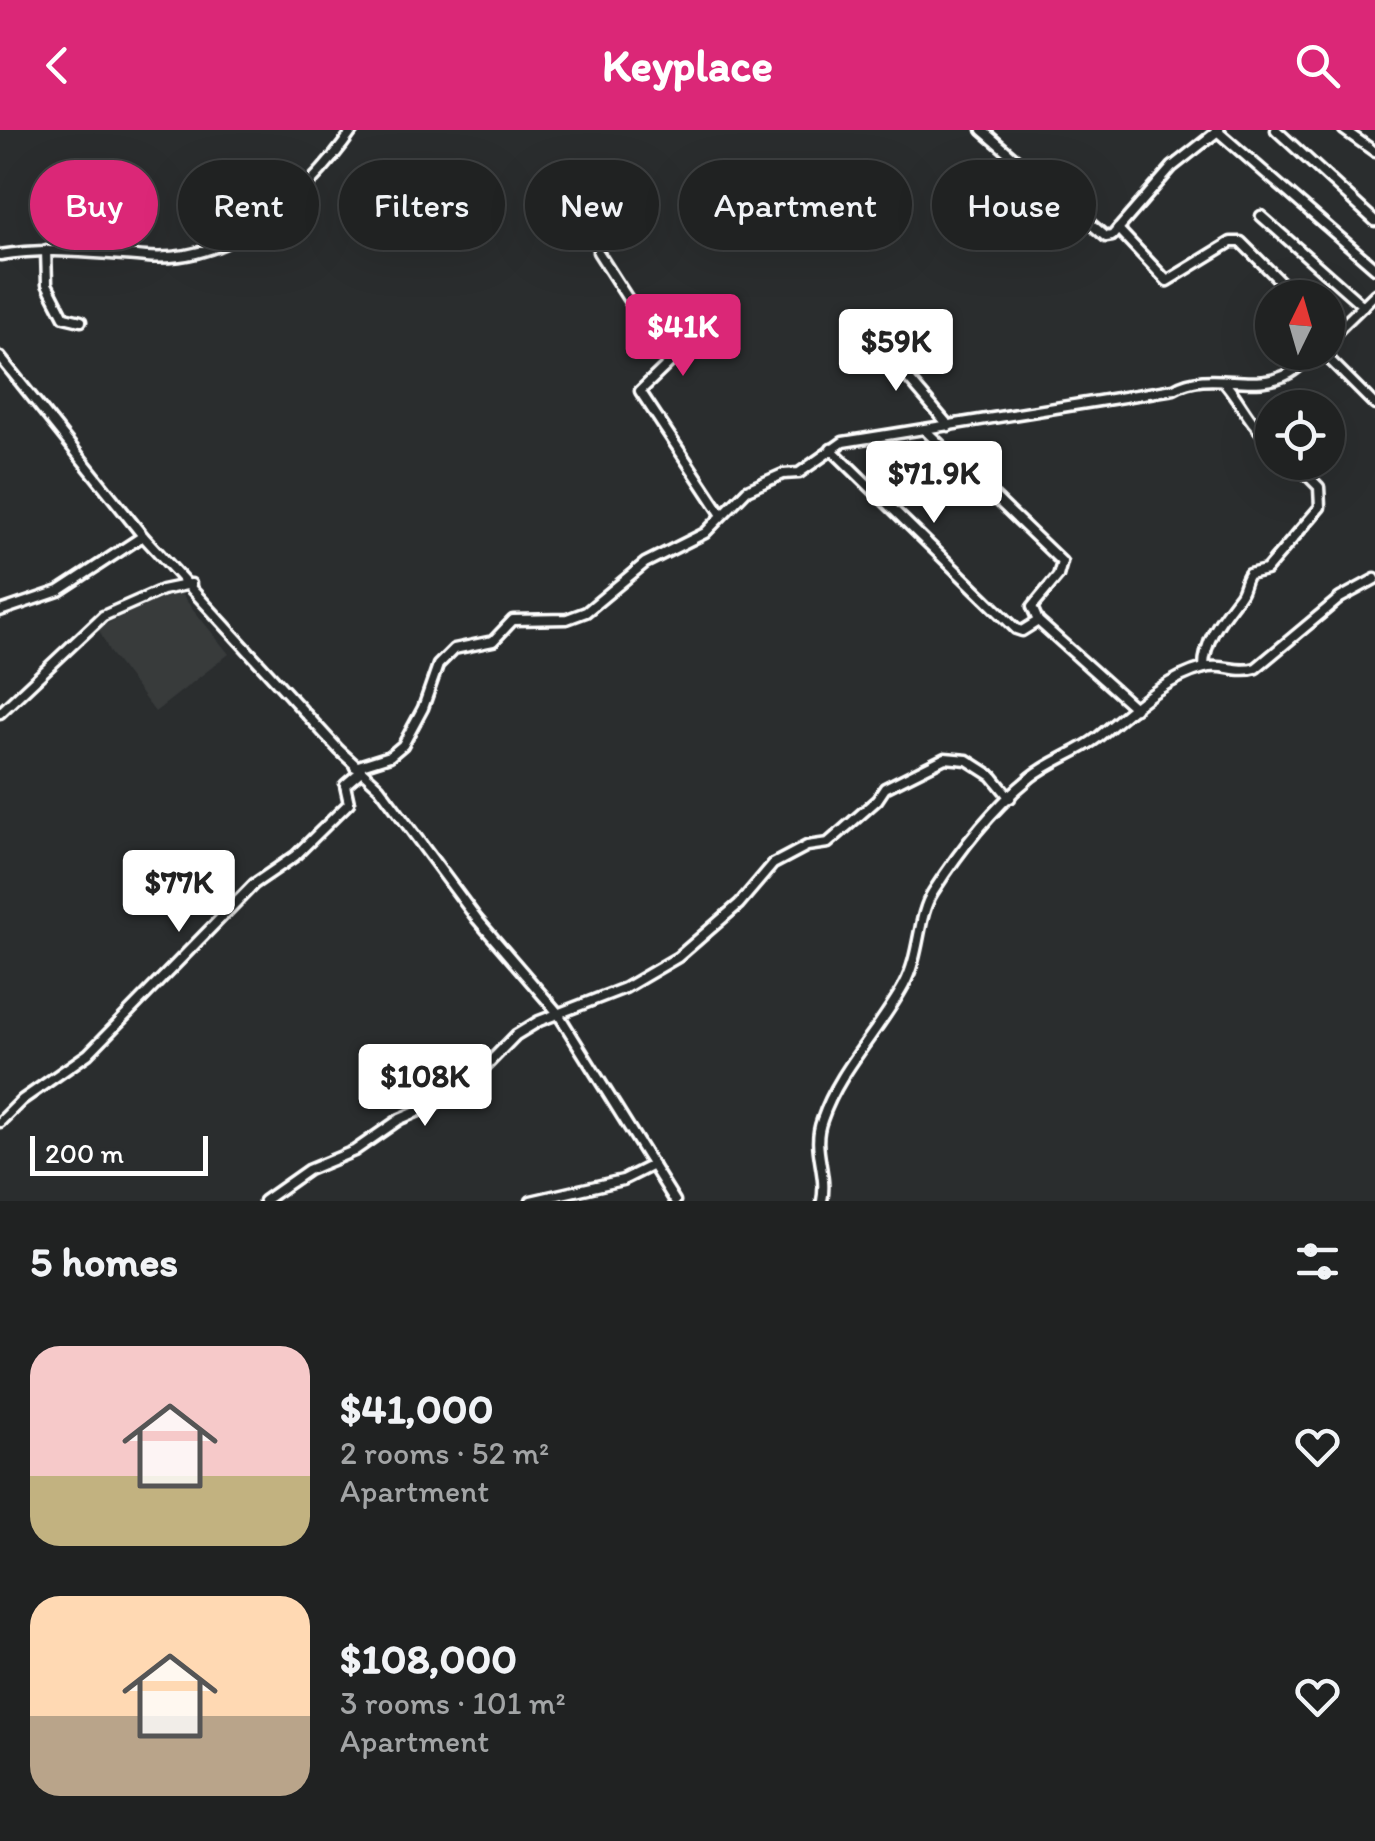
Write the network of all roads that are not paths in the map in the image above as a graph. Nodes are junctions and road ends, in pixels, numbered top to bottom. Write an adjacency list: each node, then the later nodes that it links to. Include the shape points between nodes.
1 (353, 130): 10 (street, via 324,171 233,241 148,257)
2 (982, 130): 9 (street, via 1106,237)
3 (1218, 130): 9 (street, via 1172,167); 13 (street)
4 (1276, 130): 8 (street)
5 (1344, 130): 6 (street)
6 (1375, 152)
7 (1260, 216): 16 (street)
8 (1375, 221)
9 (1118, 229): 14 (street, via 1167,281 1232,242 1241,242)
10 (46, 250): 12 (street); 18 (street, via 48,284 64,317)
11 (598, 252): 30 (street, via 669,364 640,391)
12 (0, 255)
13 (1375, 268)
14 (1280, 280)
15 (1374, 298): 16 (street)
16 (1363, 306): 17 (street)
17 (1345, 319)
18 (81, 322)
19 (873, 337): 26 (street)
20 (0, 358): 31 (street)
21 (1294, 370): 23 (street, via 1262,382)
22 (1340, 370): 24 (street)
23 (1220, 378): 25 (street); 26 (street)
24 (1375, 405)
25 (1255, 422)
26 (949, 426): 27 (street)
27 (926, 431): 28 (street); 35 (street, via 1062,562 1032,608)
28 (831, 449): 30 (street, via 798,472 748,490); 35 (street, via 1016,630)
29 (1312, 480): 36 (street, via 1320,506 1266,570 1249,574 1206,646)
30 (722, 515): 39 (street, via 586,612 513,620 493,641 454,649 431,679 403,745)
31 (144, 536): 33 (street); 34 (street, via 58,591)
32 (1375, 578): 36 (street, via 1340,598 1256,668)
33 (192, 584): 38 (street, via 103,616); 39 (street)
34 (0, 611)
35 (1038, 620): 37 (street)
36 (1204, 668): 37 (street)
37 (1134, 708): 40 (street, via 1086,746 1033,775)
38 (0, 713)
39 (357, 769): 41 (street); 42 (street, via 345,785 349,804 342,813 254,884 88,1054)
40 (1010, 798): 41 (street, via 967,760 945,758 913,773 885,788 828,843 773,864 678,957 625,988); 47 (street, via 931,895 918,960 883,1025 834,1092 816,1148 824,1172)
41 (557, 1012): 43 (street); 44 (street, via 516,1035 478,1074 433,1105 308,1170)
42 (0, 1122)
43 (652, 1165): 45 (street, via 623,1180); 46 (street)
44 (264, 1201)
45 (532, 1201)
46 (675, 1201)
47 (822, 1201)

